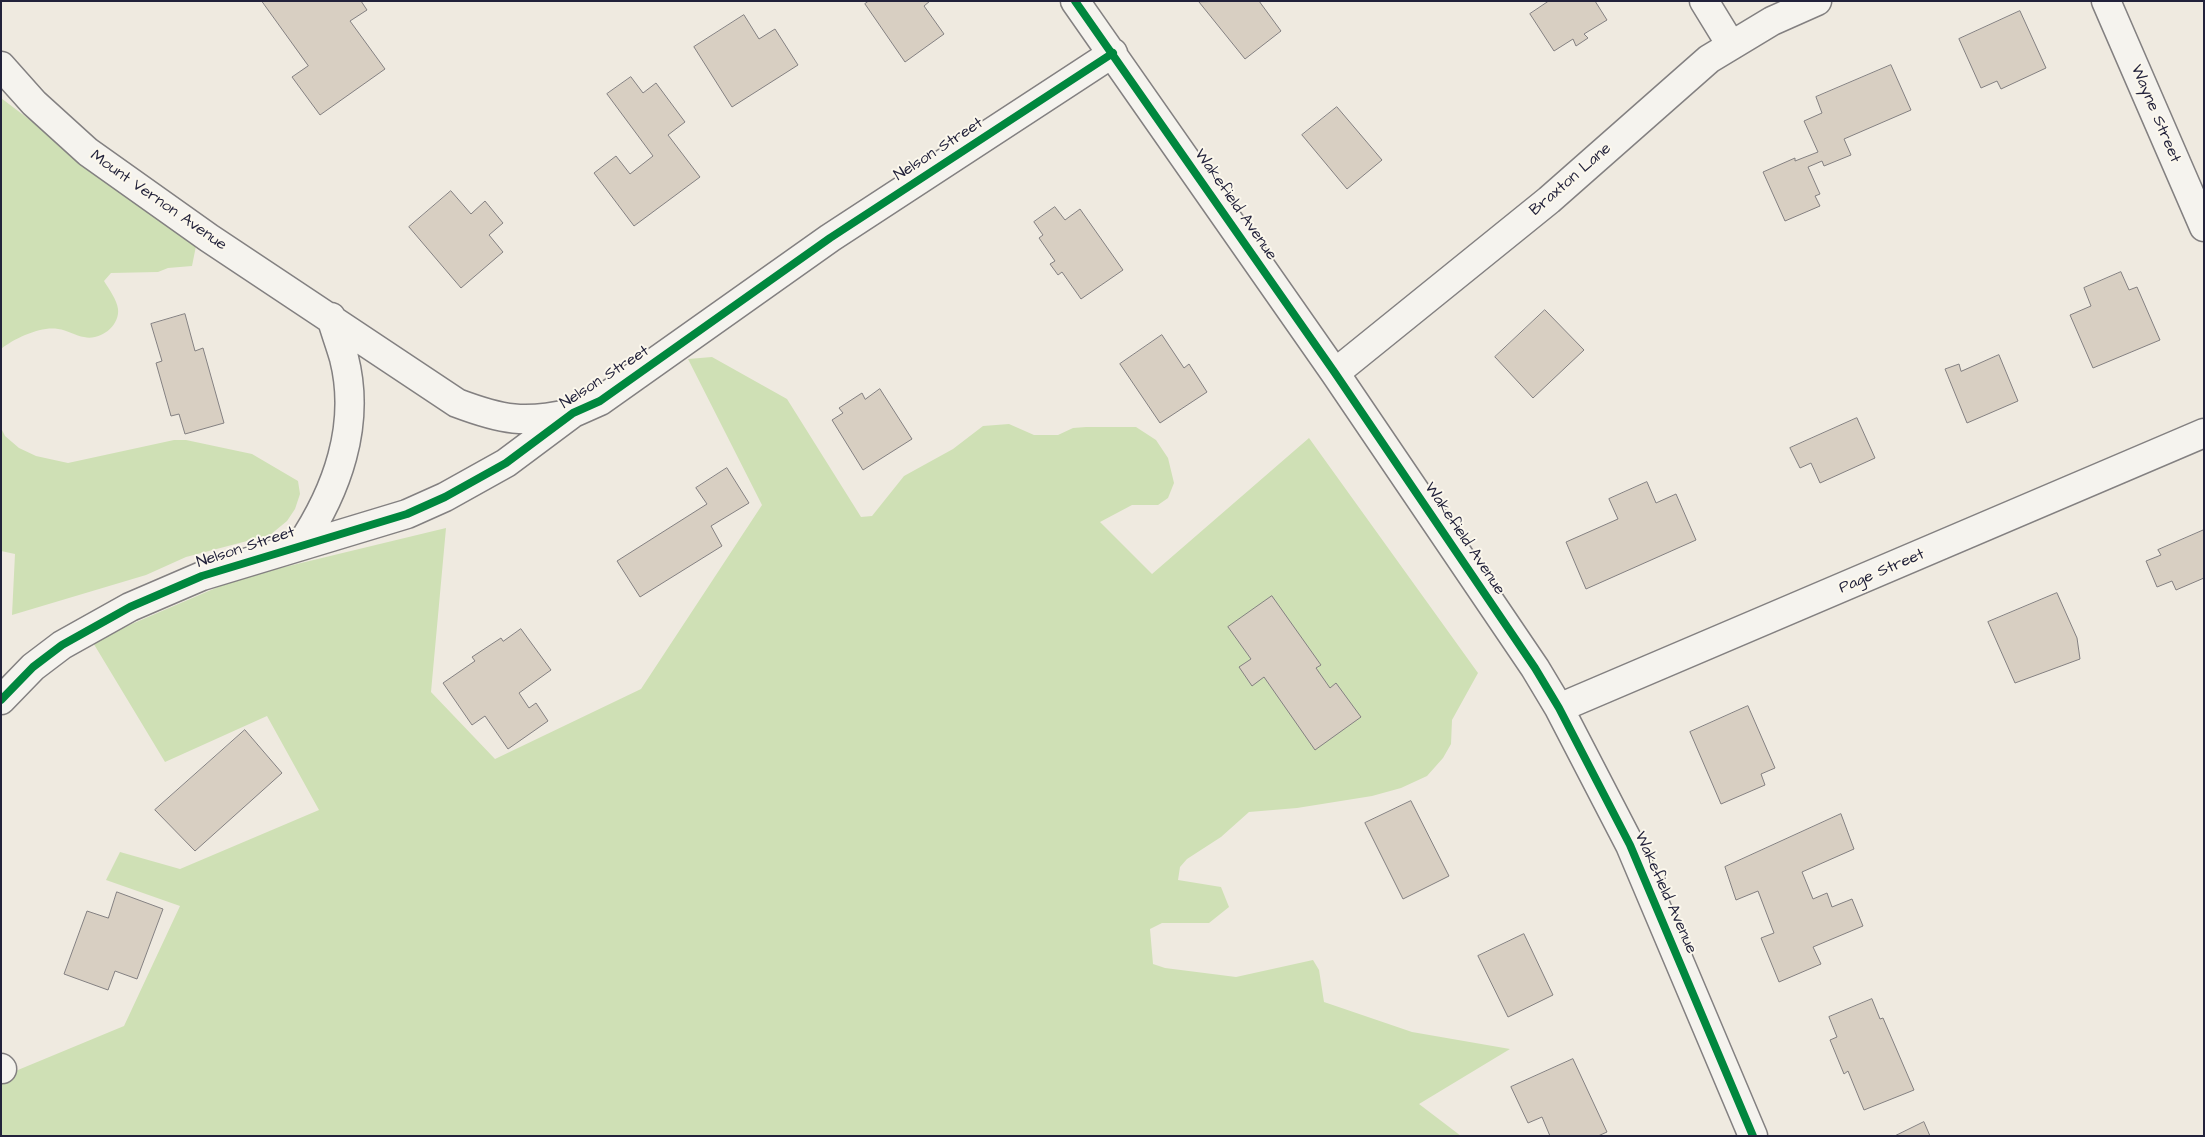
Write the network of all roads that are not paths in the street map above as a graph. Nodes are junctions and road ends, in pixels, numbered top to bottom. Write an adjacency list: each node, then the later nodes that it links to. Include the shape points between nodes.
1 (1075, 1): 6 (street, Wakefield Avenue)
2 (1704, 1): 5 (street)
3 (1817, 1): 5 (street, Braxton Lane)
4 (2106, 1): 8 (street, Wayne Street)
5 (1730, 44): 10 (street, Braxton Lane, via 1549,200)
6 (1113, 52): 10 (street, Wakefield Avenue); 11 (street, Nelson Street, via 830,238 600,401)
7 (1, 66): 9 (street, Mount Vernon Avenue, via 34,103 88,152 209,238)
8 (2204, 227)
9 (331, 317): 11 (street, Mount Vernon Avenue, via 457,403 490,415 518,420); 13 (street, via 344,359 349,393 348,436 336,479 318,519)
10 (1335, 374): 15 (street, Wakefield Avenue)
11 (573, 413): 13 (street, Nelson Street, via 506,463 445,497 407,514)
12 (2204, 433): 15 (street, Page Street)
13 (300, 546): 14 (street, Nelson Street, via 202,576 130,607 62,645 33,667)
14 (1, 700)
15 (1559, 708): 16 (street, Wakefield Avenue, via 1630,845)
16 (1753, 1136)

